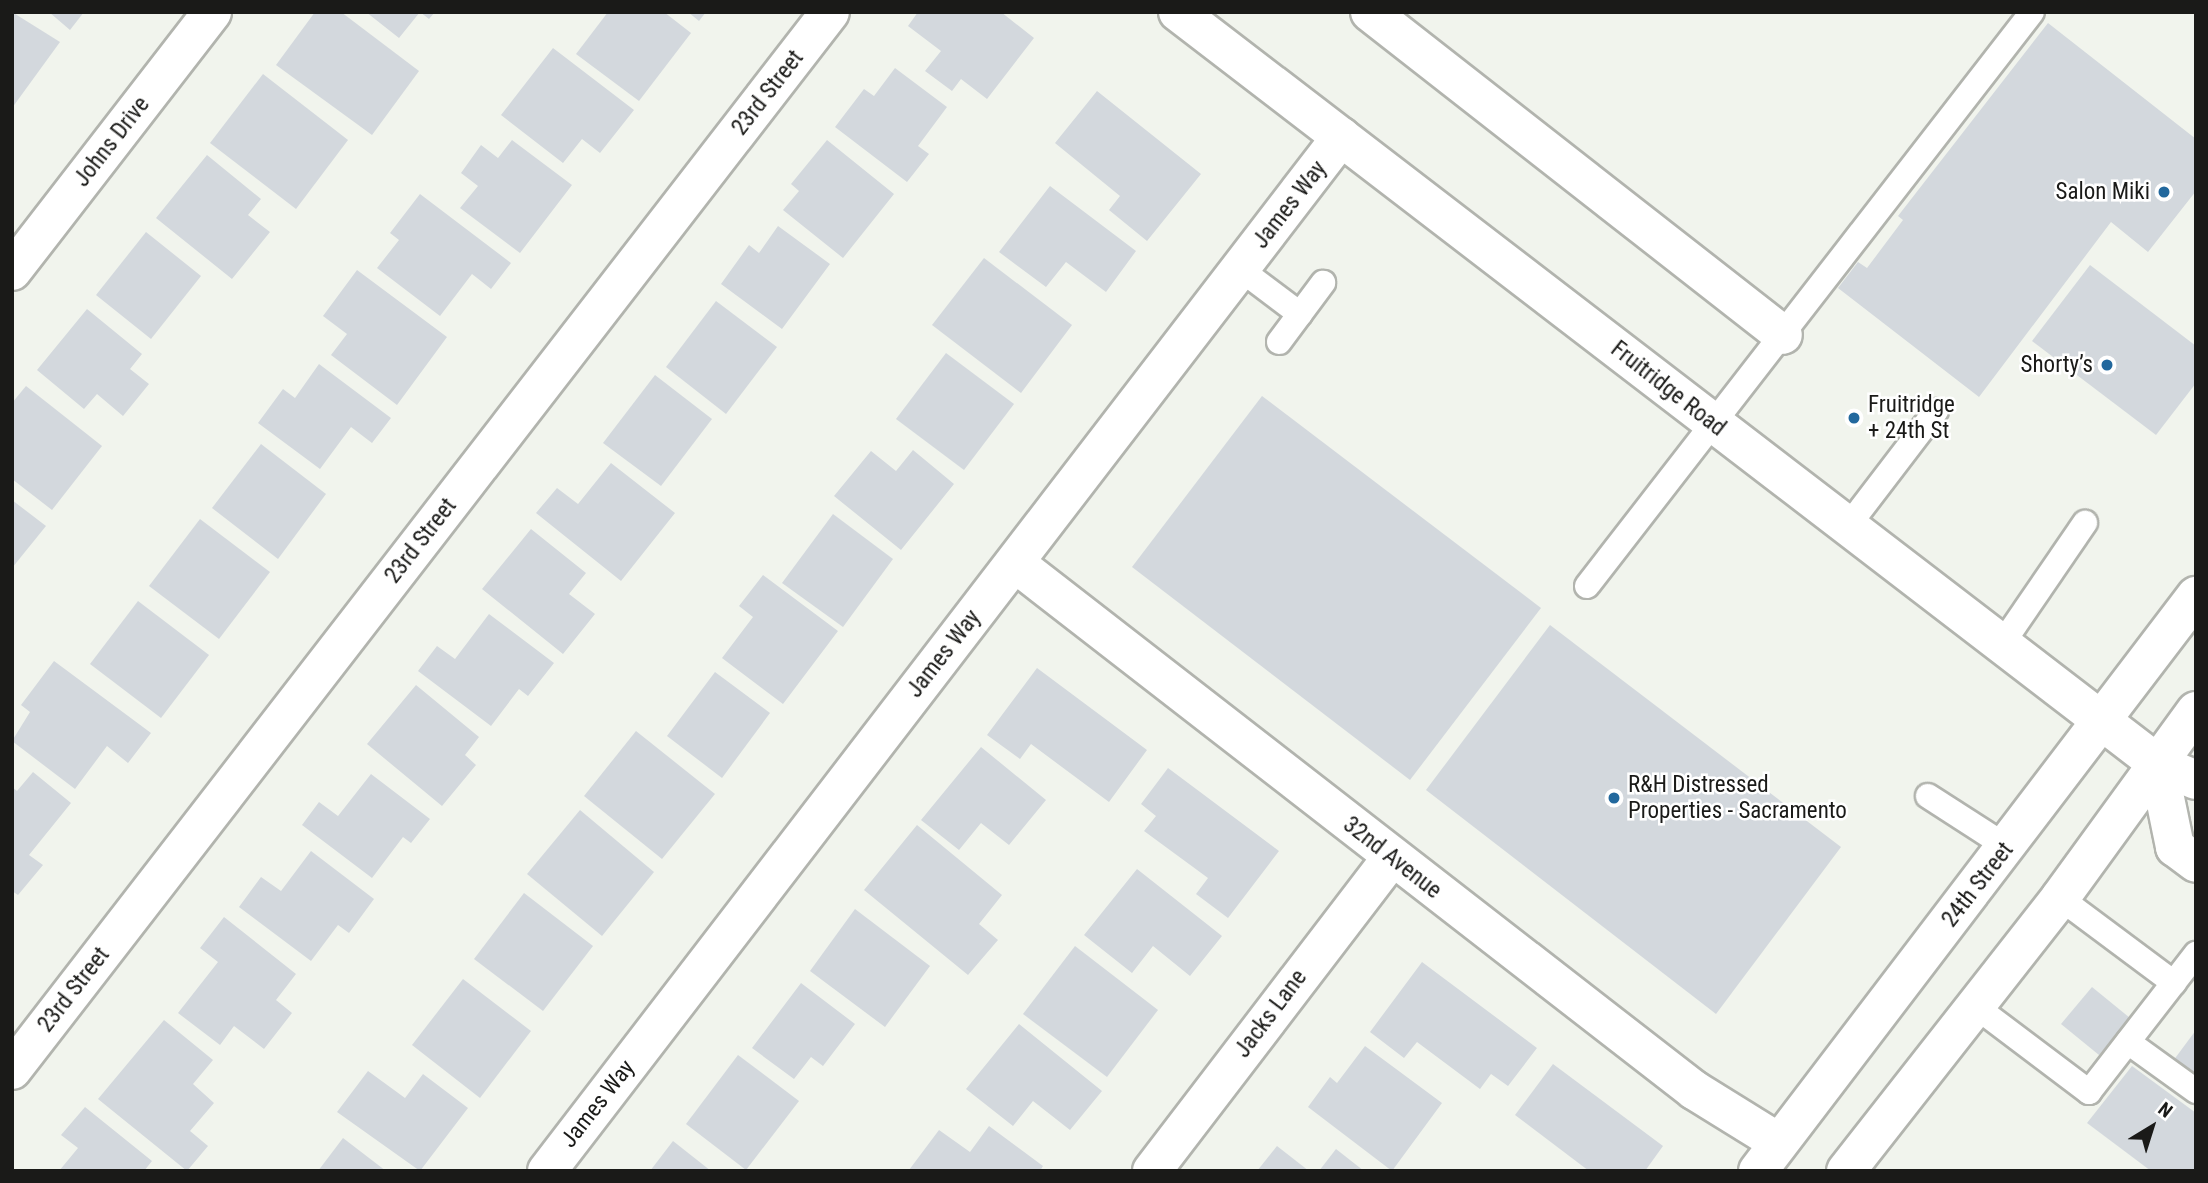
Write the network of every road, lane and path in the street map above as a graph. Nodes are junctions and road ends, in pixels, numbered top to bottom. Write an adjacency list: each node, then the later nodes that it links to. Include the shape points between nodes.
1 (212, 12): 8 (street, Johns Drive)
2 (830, 12): 34 (street, 23rd Street)
3 (1178, 12): 6 (street, Fruitridge Road)
4 (1370, 12): 11 (street)
5 (2032, 12): 11 (lane)
6 (1341, 138): 7 (street, James Way); 14 (street, Fruitridge Road)
7 (1240, 269): 10 (lane); 17 (street, James Way)
8 (12, 271)
9 (1323, 283): 10 (lane)
10 (1300, 314): 12 (lane)
11 (1783, 335): 14 (lane)
12 (1279, 342)
13 (1936, 411): 16 (lane)
14 (1714, 424): 16 (street, Fruitridge Road); 18 (lane)
15 (2085, 523): 20 (lane)
16 (1848, 526): 20 (street, Fruitridge Road)
17 (1015, 563): 27 (street, 32nd Avenue); 37 (street, James Way)
18 (1587, 586)
19 (2196, 596): 22 (street, 24th Street)
20 (2002, 644): 22 (street, Fruitridge Road)
21 (2196, 711): 23 (street)
22 (2104, 721): 23 (street, Fruitridge Road); 26 (street, 24th Street)
23 (2158, 764): 24 (street, Fruitridge Road); 28 (street, via 2175,847); 29 (street)
24 (2196, 780)
25 (1928, 796): 26 (lane)
26 (2007, 847): 36 (street, 24th Street)
27 (1391, 858): 36 (street, 32nd Avenue, via 1695,1090); 38 (street, Jacks Lane)
28 (2196, 863)
29 (2060, 898): 31 (lane); 32 (street)
30 (2196, 954): 31 (lane)
31 (2174, 983): 33 (lane)
32 (1975, 1006): 33 (lane, via 2089,1092); 39 (street)
33 (2128, 1042): 35 (lane)
34 (12, 1070)
35 (2196, 1091)
36 (1768, 1156)
37 (547, 1171)
38 (1152, 1171)
39 (1846, 1171)

